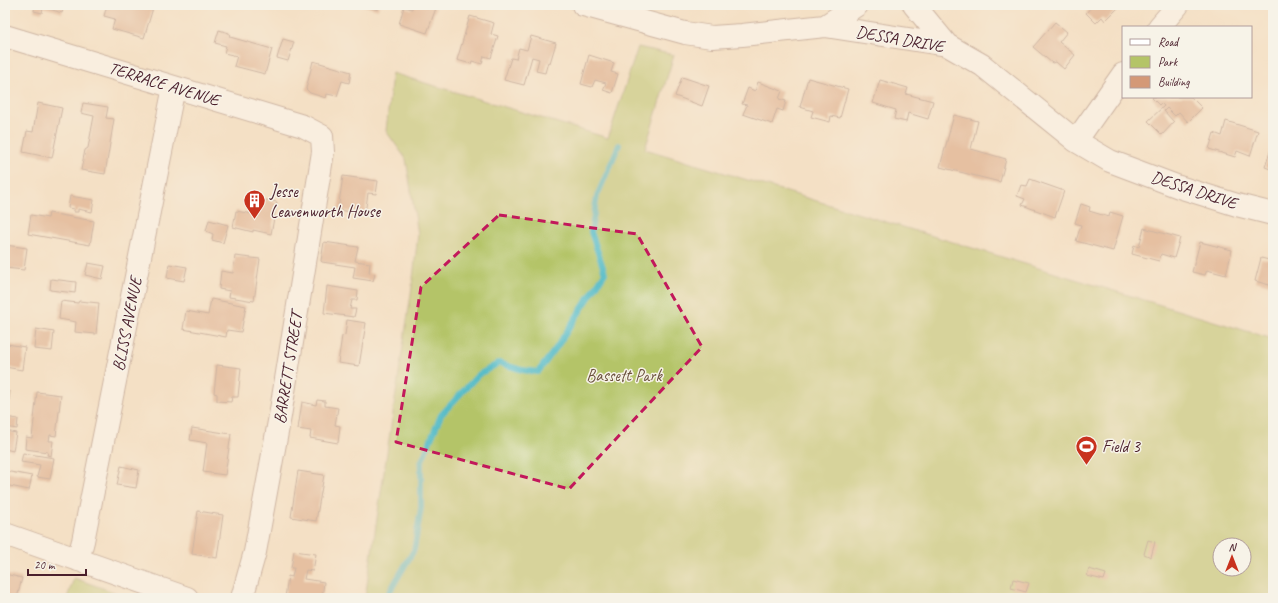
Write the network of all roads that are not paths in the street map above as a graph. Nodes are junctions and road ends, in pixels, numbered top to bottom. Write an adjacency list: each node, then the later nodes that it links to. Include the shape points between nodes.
1 (584, 5): 5 (street, DESSA DRIVE)
2 (857, 5): 6 (street)
3 (914, 5): 9 (street)
4 (1178, 5): 7 (street)
5 (630, 12): 6 (street, DESSA DRIVE, via 685,33 712,36)
6 (826, 26): 9 (street, DESSA DRIVE)
7 (1160, 26)
8 (5, 36): 11 (street, TERRACE AVENUE)
9 (947, 46): 13 (street, DESSA DRIVE, via 982,65)
10 (1122, 75): 13 (street)
11 (174, 87): 12 (street, TERRACE AVENUE, via 304,126); 16 (street, BLISS AVENUE)
12 (322, 136): 18 (street, BARRETT STREET, via 322,152 280,416 255,552)
13 (1076, 141): 14 (street, DESSA DRIVE, via 1110,161 1179,187)
14 (1273, 214)
15 (5, 534): 16 (street)
16 (78, 560): 17 (street)
17 (188, 598)
18 (242, 598)

